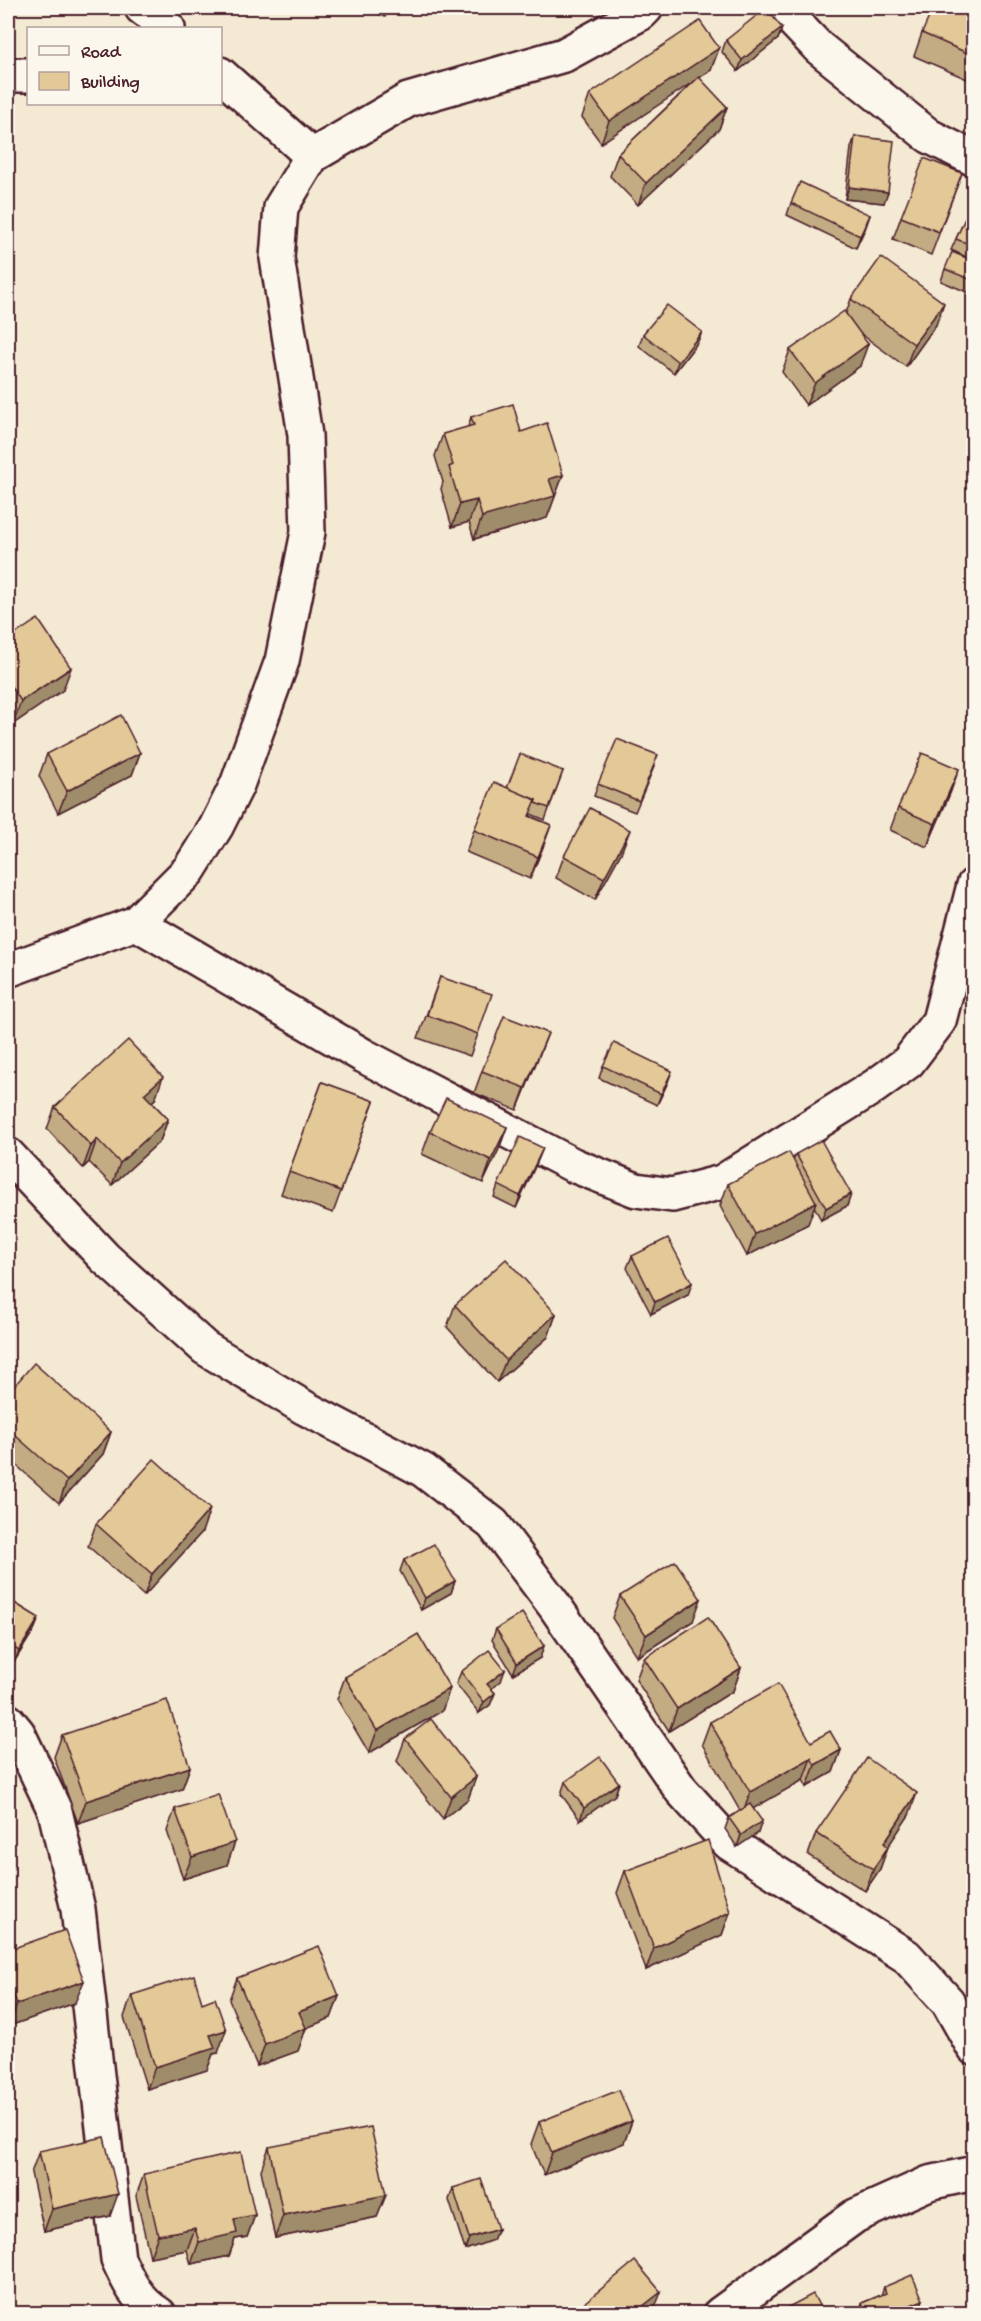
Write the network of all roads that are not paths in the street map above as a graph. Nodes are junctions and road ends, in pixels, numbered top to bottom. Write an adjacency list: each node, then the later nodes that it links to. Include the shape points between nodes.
1 (142, 8): 4 (street)
2 (646, 8): 8 (street, via 564,55 408,100)
3 (781, 8): 9 (street, via 819,48 929,136)
4 (167, 27)
5 (8, 75): 6 (street)
6 (27, 75)
7 (222, 76): 8 (street)
8 (312, 156): 11 (street, via 281,207 277,258 305,435 308,532 282,661 237,785 216,827 189,870)
9 (974, 159)
10 (974, 885): 11 (street, via 939,1021 908,1062 722,1182 672,1195 636,1190 573,1165 364,1056)
11 (136, 923): 12 (street)
12 (8, 970)
13 (8, 1155): 15 (street, via 105,1258 205,1348 305,1408 423,1470 493,1524 554,1605 681,1790 729,1843 906,1956 948,2002)
14 (8, 1721): 17 (street, via 18,1733 55,1812 78,1908 118,2259 130,2287)
15 (974, 2048)
16 (974, 2172): 18 (street, via 929,2183 855,2216)
17 (159, 2313)
18 (720, 2313)

